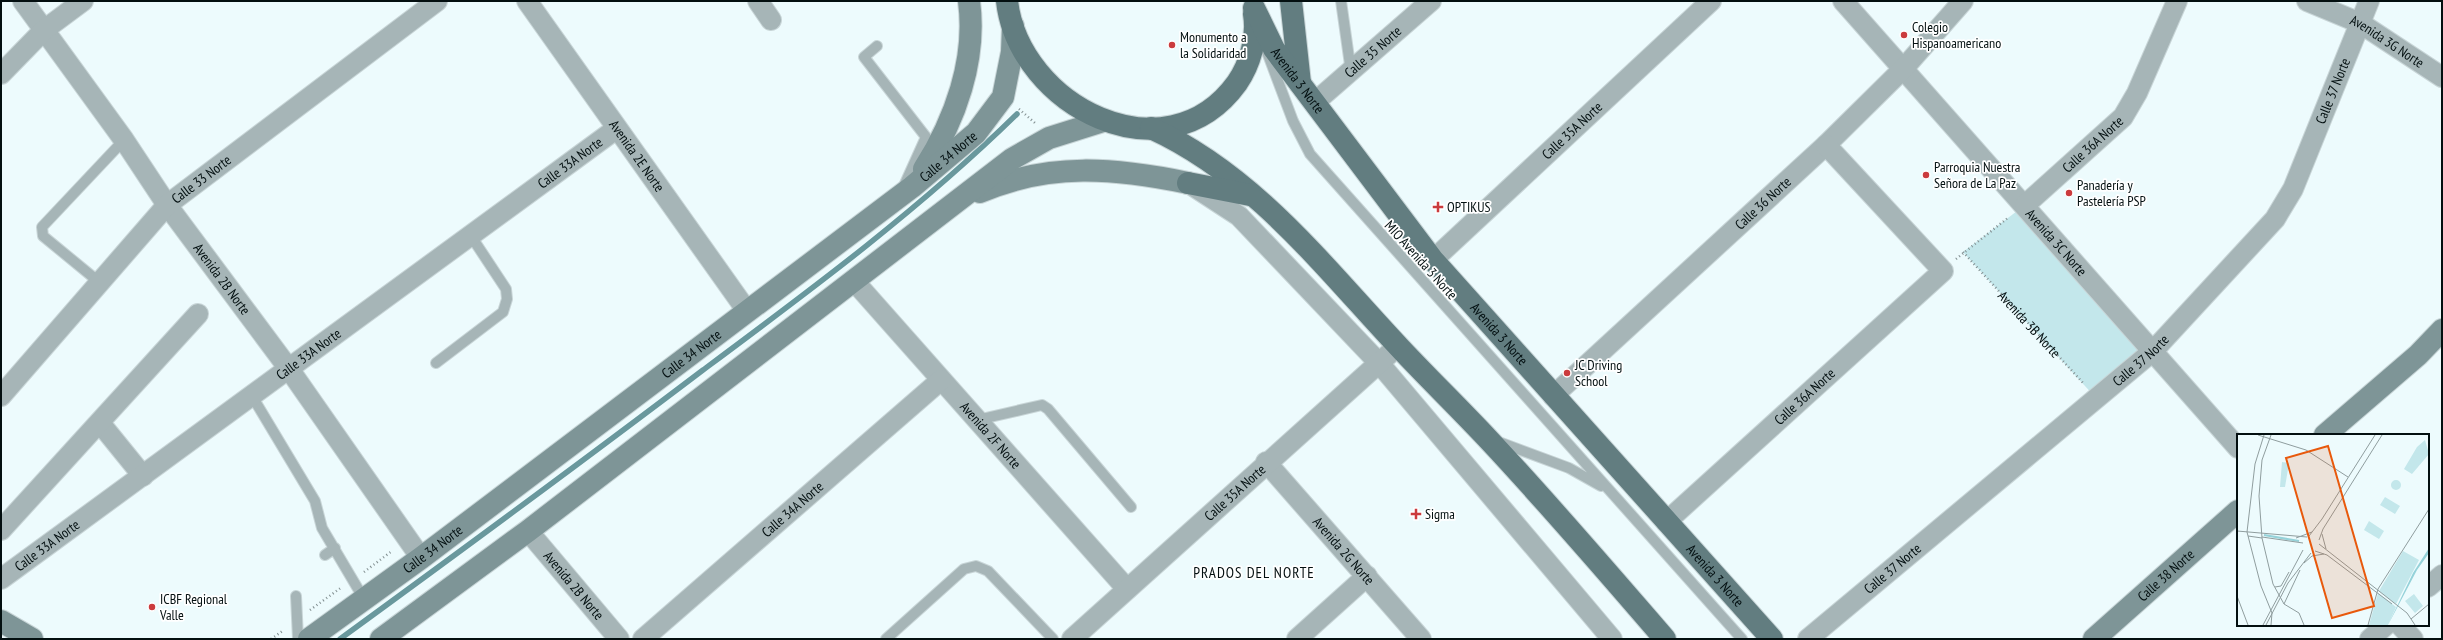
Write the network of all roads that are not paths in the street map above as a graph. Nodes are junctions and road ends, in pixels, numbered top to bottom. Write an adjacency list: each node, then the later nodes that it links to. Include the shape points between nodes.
1 (23, 1): 21 (street, Avenida 2B Norte)
2 (83, 1): 21 (street)
3 (437, 1): 37 (street, Calle 33 Norte)
4 (526, 1): 31 (street, Avenida 2E Norte)
5 (758, 1): 18 (street)
6 (969, 1): 35 (main road, via 970,40 955,110 940,143)
7 (1007, 1): 20 (main road)
8 (1291, 1): 27 (main road)
9 (1341, 1): 24 (lane)
10 (1431, 1): 24 (street, Calle 35 Norte)
11 (1711, 1): 41 (street, Calle 35A Norte)
12 (1843, 1): 23 (street, Avenida 3C Norte)
13 (1963, 1): 23 (street, Calle 36 Norte)
14 (2177, 1): 39 (street, Calle 36A Norte, via 2137,93 2123,117)
15 (2307, 1): 19 (street, Avenida 3G Norte)
16 (2369, 1): 19 (street, Calle 37 Norte)
17 (1254, 10): 27 (main road, Avenida 3 Norte, via 1274,48); 30 (main road, via 1255,38 1244,73 1226,98 1200,117 1176,126); 63 (lane, MIO Avenida 3 Norte, via 1286,105 1310,154)
18 (771, 20)
19 (2360, 23): 26 (street, Avenida 3G Norte); 48 (street, Calle 37 Norte, via 2293,189 2275,219)
20 (1013, 26): 29 (main road, via 1023,48 1041,75 1060,95); 35 (main road, Calle 34 Norte, via 1012,52 1003,96 976,133)
21 (44, 30): 25 (street); 32 (street, Avenida 2B Norte)
22 (877, 46): 35 (lane, via 864,58 926,137)
23 (1904, 68): 33 (street, Calle 36 Norte); 39 (street, Avenida 3C Norte)
24 (1352, 72): 28 (street, Calle 35 Norte)
25 (1, 74)
26 (2442, 77)
27 (1300, 84): 28 (main road, Avenida 3 Norte)
28 (1314, 103): 41 (main road, Avenida 3 Norte)
29 (1103, 121): 30 (main road, via 1129,128); 38 (main road, via 1048,138 1012,160)
30 (1151, 128): 36 (main road, via 1174,138 1202,156)
31 (616, 129): 40 (street, Calle 33A Norte); 44 (street, Avenida 2E Norte)
32 (124, 140): 37 (street, Avenida 2B Norte); 43 (lane, via 42,227 43,236)
33 (1826, 145): 55 (street, Calle 36 Norte); 66 (street, Calle 36A Norte, via 1942,271)
34 (1188, 183): 36 (main road); 38 (main road, via 1142,174 1071,170 1045,173 998,185); 50 (street, via 1239,216)
35 (906, 191): 44 (main road, Calle 34 Norte)
36 (1256, 196): 47 (main road, via 1297,235)
37 (167, 204): 43 (street, Calle 33 Norte); 51 (street, Avenida 2B Norte)
38 (953, 204): 42 (main road)
39 (2025, 205): 48 (street, Avenida 3C Norte)
40 (471, 236): 49 (lane, via 506,289 507,299 503,312); 51 (street, Calle 33A Norte)
41 (1433, 260): 55 (main road, Avenida 3 Norte)
42 (854, 281): 52 (street, Avenida 2F Norte); 68 (main road)
43 (99, 282): 53 (street, Calle 33 Norte)
44 (747, 311): 71 (main road, Calle 34 Norte)
45 (198, 314): 57 (street)
46 (2442, 330): 58 (main road, via 2418,355)
47 (1398, 346): 50 (street, Calle 35A Norte); 59 (main road)
48 (2152, 351): 60 (street, Avenida 3C Norte); 97 (street, Calle 37 Norte, via 2095,396)
49 (436, 363)
50 (1380, 363): 61 (street, Calle 35A Norte); 93 (street)
51 (289, 369): 54 (street, Calle 33A Norte); 71 (street, Avenida 2B Norte)
52 (941, 380): 56 (street, Avenida 2F Norte); 87 (street, Calle 34A Norte)
53 (1, 396)
54 (252, 396): 62 (street, Calle 33A Norte); 69 (lane, via 315,501 322,528)
55 (1553, 396): 66 (main road, Avenida 3 Norte)
56 (977, 420): 64 (lane, via 1042,405); 76 (street, Avenida 2F Norte)
57 (100, 423): 62 (street); 67 (street)
58 (2326, 434)
59 (1488, 438): 63 (lane, MIO Avenida 3 Norte, via 1570,468); 94 (main road)
60 (2237, 447)
61 (1266, 462): 73 (street, Avenida 2G Norte); 76 (street, Calle 35A Norte)
62 (143, 476): 74 (street, Calle 33A Norte)
63 (1609, 491): 95 (lane, MIO Avenida 3 Norte)
64 (1131, 507)
65 (2237, 512): 98 (main road, Calle 38 Norte)
66 (1666, 522): 96 (main road, Avenida 3 Norte)
67 (1, 530)
68 (528, 531): 85 (main road); 86 (street, Avenida 2B Norte)
69 (335, 548): 70 (lane); 78 (lane)
70 (325, 555)
71 (421, 558): 78 (main road, Calle 34 Norte)
72 (2442, 575): 75 (street)
73 (1367, 576): 91 (street); 92 (street, Avenida 2G Norte)
74 (1, 579)
75 (2429, 586)
76 (1127, 589): 90 (street, Calle 35A Norte)
77 (296, 596): 83 (lane)
78 (364, 599): 84 (main road, Calle 34 Norte)
79 (1, 621): 82 (main road)
80 (2385, 626): 99 (street)
81 (2401, 626): 100 (street)
82 (32, 639)
83 (298, 639)
84 (309, 639)
85 (381, 639)
86 (619, 639)
87 (643, 639)
88 (886, 639): 89 (lane, via 964,569 976,566 988,571)
89 (1053, 639)
90 (1072, 639)
91 (1297, 639)
92 (1421, 639)
93 (1612, 639)
94 (1665, 639)
95 (1742, 639)
96 (1772, 639)
97 (1808, 639)
98 (2094, 639)
99 (2370, 639)
100 (2413, 639)

